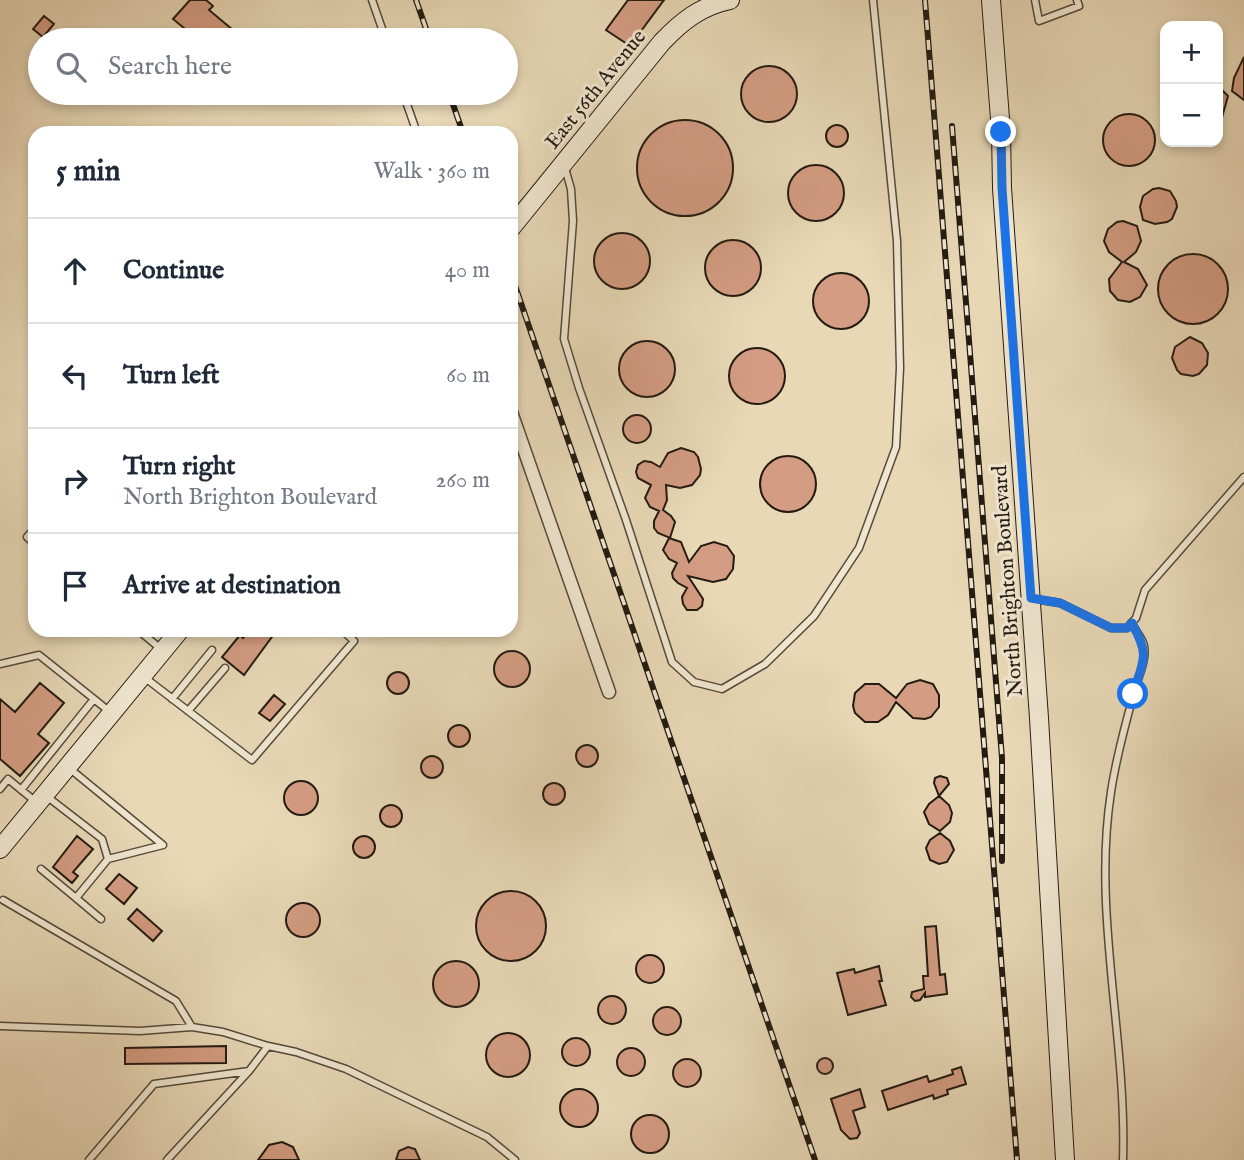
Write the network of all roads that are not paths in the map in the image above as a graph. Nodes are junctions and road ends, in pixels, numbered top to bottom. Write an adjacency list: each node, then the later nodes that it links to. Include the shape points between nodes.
1 (372, 0): 7 (lane)
2 (730, 0): 10 (main road, East 56th Avenue, via 698,10 673,30)
3 (873, 0): 10 (lane, via 897,241 900,368 896,447 859,548 814,617 765,664 722,689 694,682 672,662 575,376 564,339 573,221)
4 (1035, 0): 5 (lane, via 1039,21 1079,6)
5 (1077, 0)
6 (989, 4): 14 (main road, North Brighton Boulevard)
7 (382, 28)
8 (407, 105): 9 (lane)
9 (415, 126)
10 (564, 163): 11 (main road, East 56th Avenue)
11 (518, 219)
12 (518, 432): 24 (street)
13 (1244, 477): 15 (lane, via 1145,590)
14 (1031, 598): 15 (lane, via 1060,603 1111,628 1127,628); 48 (main road, North Brighton Boulevard)
15 (1132, 623): 49 (lane, via 1144,646 1143,664 1111,791 1106,839)
16 (146, 637): 20 (lane)
17 (174, 637): 20 (main road)
18 (350, 637): 27 (lane, via 354,641 252,760)
19 (212, 650): 26 (lane)
20 (163, 651): 23 (main road)
21 (0, 664): 25 (lane, via 39,655)
22 (225, 668): 27 (lane)
23 (142, 676): 26 (lane); 28 (main road)
24 (609, 692)
25 (93, 699): 28 (lane); 33 (lane)
26 (172, 699): 27 (lane)
27 (188, 711)
28 (112, 713): 29 (main road)
29 (68, 766): 34 (main road); 36 (lane, via 163,845)
30 (0, 773): 31 (lane)
31 (8, 779): 32 (lane); 33 (lane)
32 (0, 789)
33 (21, 790): 34 (lane)
34 (41, 799): 35 (main road); 36 (lane, via 102,839)
35 (0, 849)
36 (108, 859): 38 (lane)
37 (41, 869): 38 (lane)
38 (76, 898): 40 (lane)
39 (3, 900): 42 (lane, via 176,1001)
40 (101, 919)
41 (0, 1026): 42 (lane, via 140,1031)
42 (192, 1027): 43 (lane, via 223,1031)
43 (268, 1046): 44 (lane); 47 (lane, via 346,1069 487,1137)
44 (250, 1071): 45 (lane, via 154,1084); 46 (lane)
45 (89, 1160)
46 (167, 1160)
47 (514, 1160)
48 (1065, 1160)
49 (1123, 1160)

